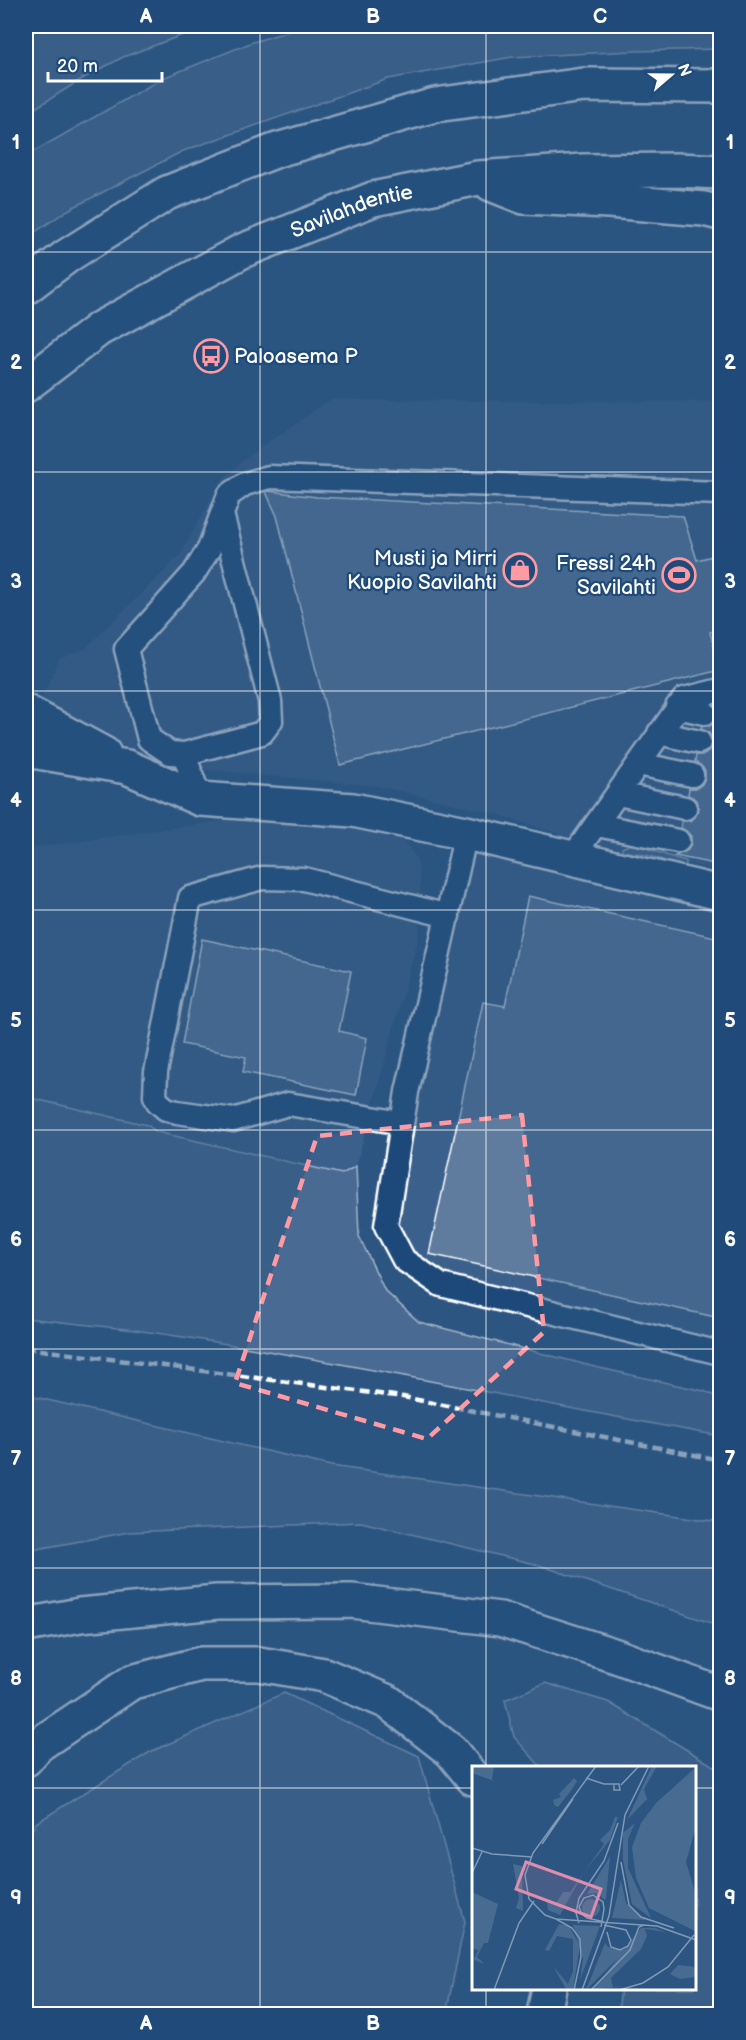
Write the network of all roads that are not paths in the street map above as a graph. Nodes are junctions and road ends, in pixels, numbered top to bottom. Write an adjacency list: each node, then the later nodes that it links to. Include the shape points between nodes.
1 (720, 86): 5 (main road, via 584,85 435,105 277,150 167,193 67,256)
2 (720, 172): 3 (main road, Savilahdentie, via 583,171)
3 (478, 178): 4 (main road, via 524,197); 6 (main road, Savilahdentie, via 373,199 242,250 99,329)
4 (720, 213)
5 (26, 287)
6 (26, 386)
7 (720, 493): 8 (lane, via 269,477 245,484 229,495)
8 (222, 514): 16 (lane, via 209,549 194,573 126,649 148,739 170,753); 16 (lane, via 270,701 271,721 262,733)
9 (720, 690): 10 (lane, via 684,699)
10 (678, 707): 12 (lane); 13 (lane)
11 (26, 712): 18 (main road)
12 (705, 712)
13 (659, 733): 14 (lane); 17 (lane)
14 (699, 742)
15 (26, 750): 18 (main road)
16 (184, 754): 21 (lane)
17 (638, 764): 19 (lane); 20 (lane)
18 (127, 767): 21 (main road)
19 (692, 775)
20 (618, 794): 22 (lane); 23 (lane)
21 (200, 799): 24 (main road, via 353,810)
22 (685, 808)
23 (597, 825): 25 (lane); 26 (lane)
24 (466, 833): 26 (main road); 28 (lane)
25 (678, 841)
26 (573, 858): 27 (main road)
27 (720, 892)
28 (448, 916): 29 (lane); 29 (lane, via 304,879 262,878 190,898 156,1072 158,1102 177,1112 233,1120 288,1104)
29 (402, 1123): 30 (lane, via 386,1226 404,1260 441,1284)
30 (720, 1353)
31 (26, 1625): 32 (main road, via 80,1615 217,1602 352,1601 500,1619)
32 (720, 1694)
33 (26, 1759): 34 (main road, via 39,1745 132,1682 201,1664 259,1664 324,1675 388,1702 451,1752)
34 (472, 1777)
35 (549, 1989): 36 (main road)
36 (544, 2014)

